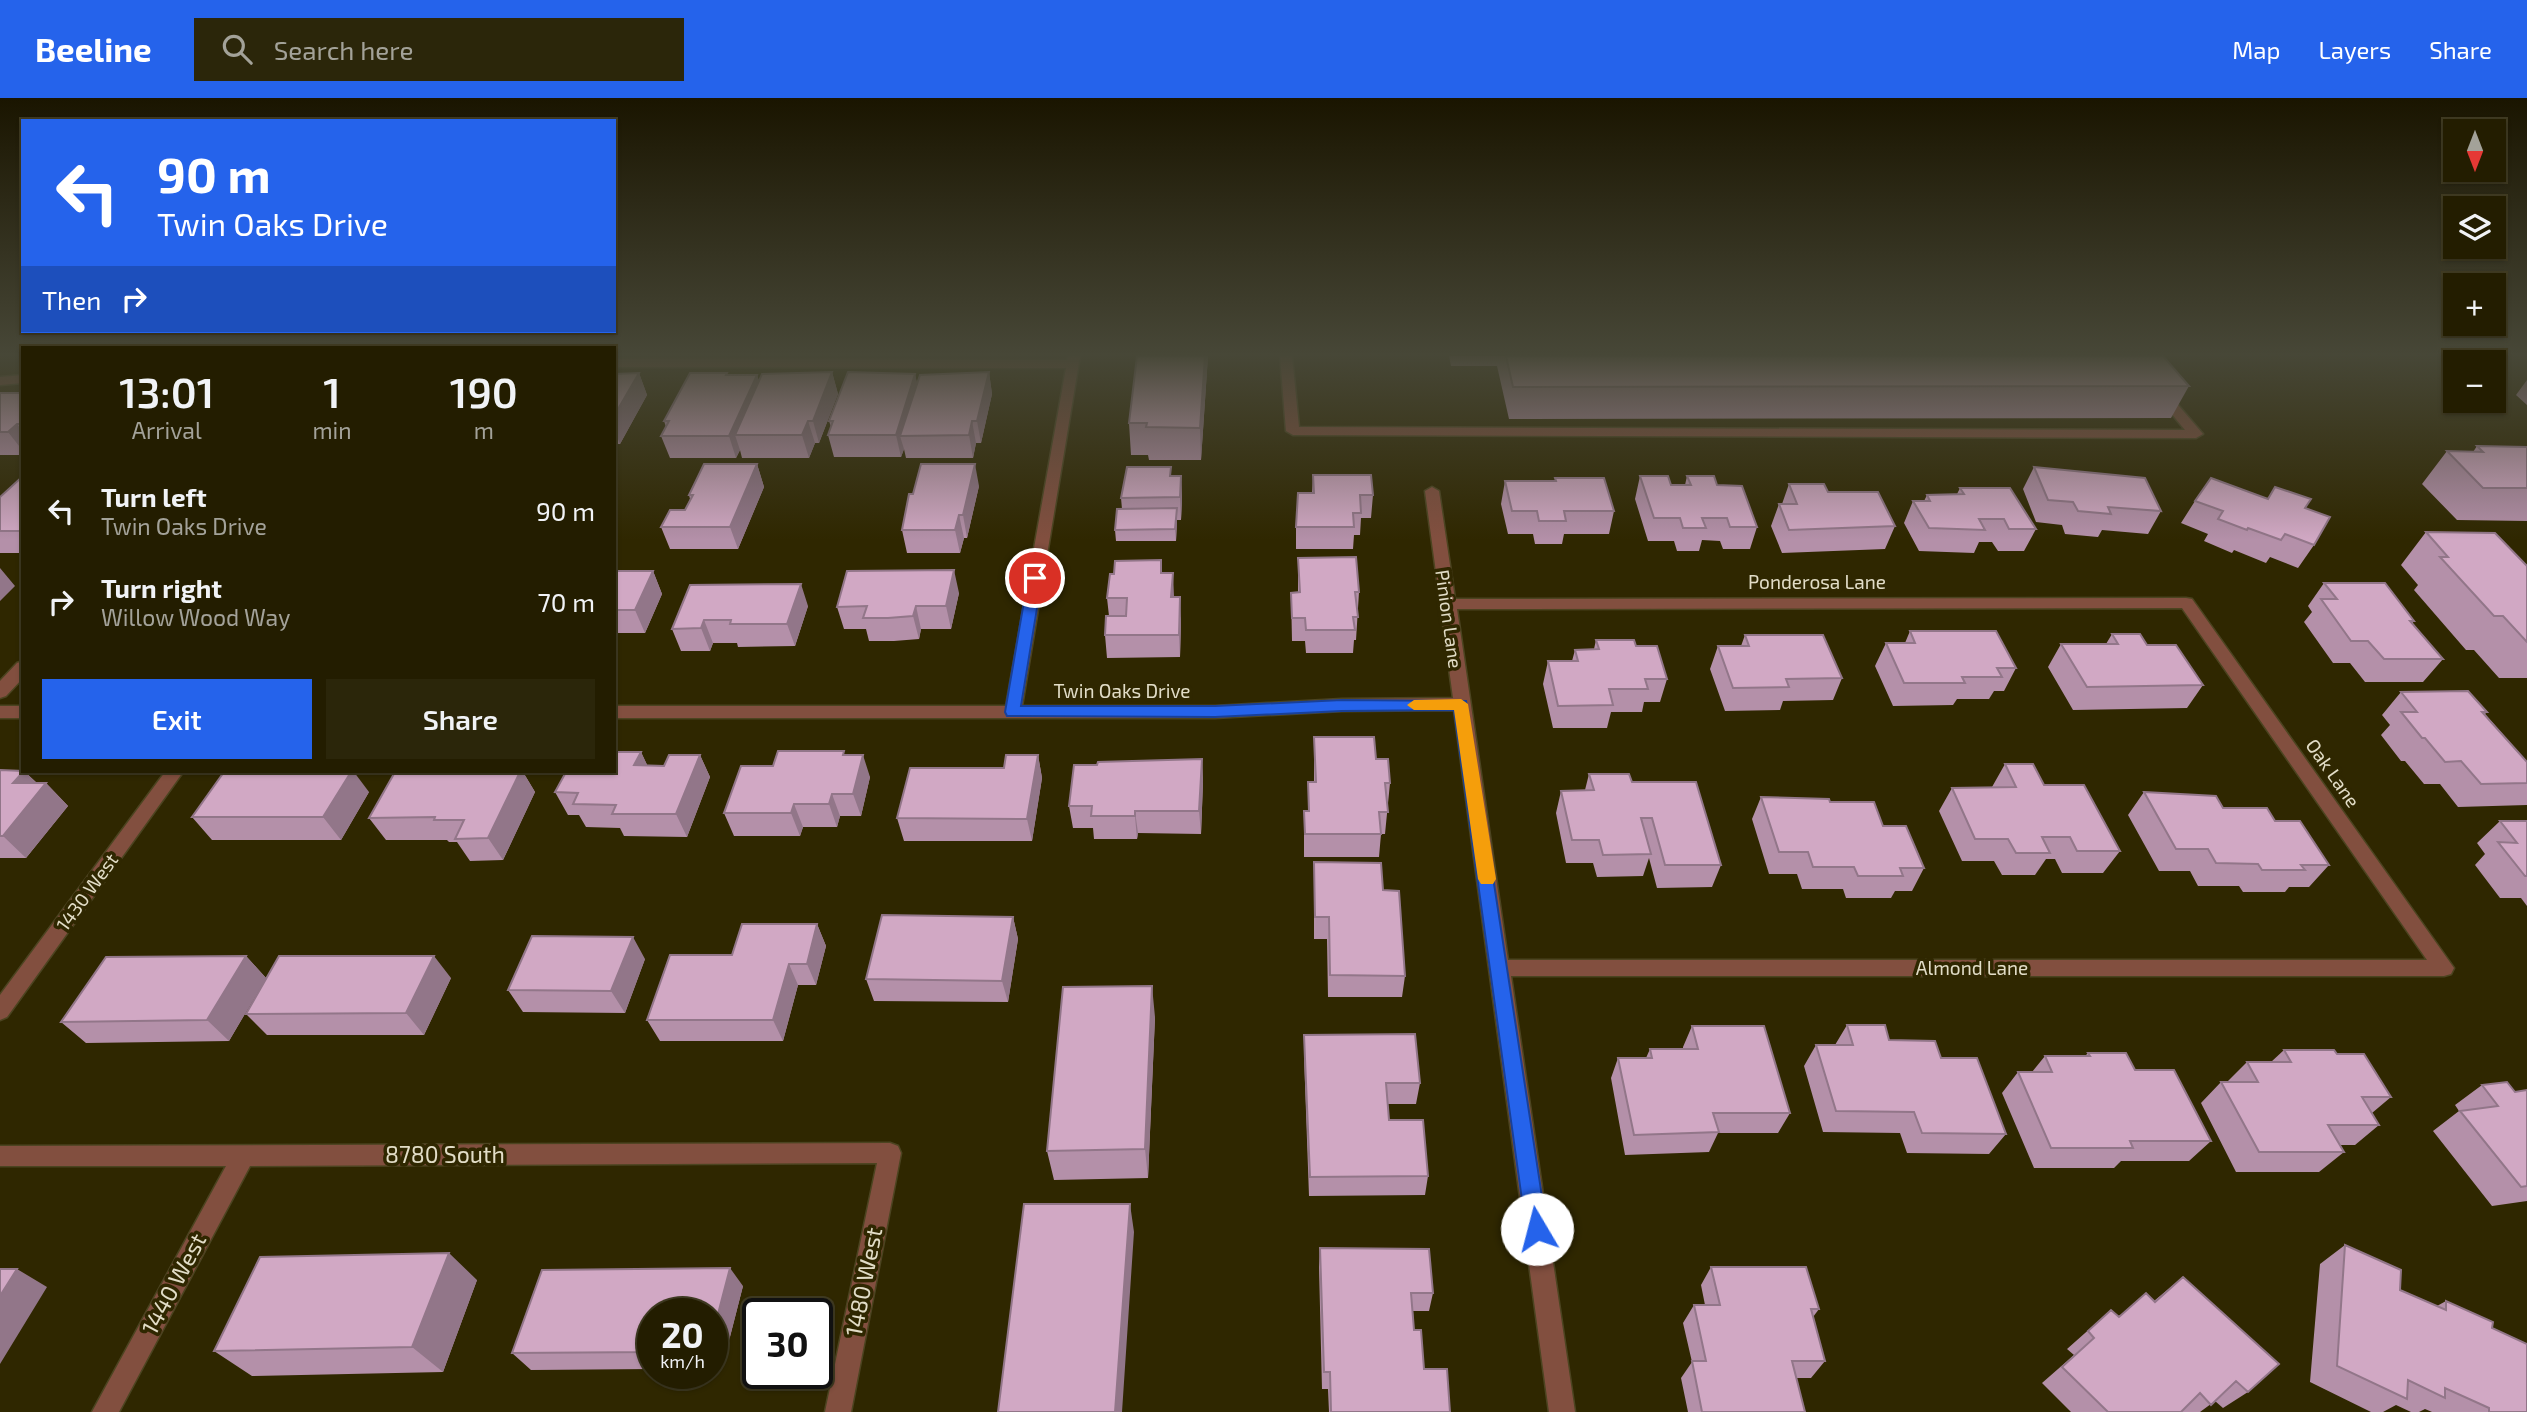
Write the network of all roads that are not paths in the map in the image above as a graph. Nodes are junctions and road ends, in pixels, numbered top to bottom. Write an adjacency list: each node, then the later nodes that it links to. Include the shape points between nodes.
1 (1062, 417): 13 (street)
2 (1292, 417): 3 (street, via 1293,431 2196,434)
3 (2182, 417)
4 (1432, 491): 6 (street, Pinion Lane)
5 (2186, 603): 6 (street, Ponderosa Lane); 16 (street, Oak Lane)
6 (1448, 604): 9 (street, Pinion Lane)
7 (21, 669): 8 (street)
8 (0, 692)
9 (1461, 704): 13 (street, Twin Oaks Drive, via 1215,712); 15 (street, Pinion Lane)
10 (0, 712): 11 (street)
11 (21, 712)
12 (616, 712): 13 (street, Twin Oaks Drive)
13 (1013, 712)
14 (173, 773): 17 (street, 1430 West)
15 (1500, 968): 16 (street, Almond Lane); 23 (street, Pinion Lane)
16 (2444, 968)
17 (0, 1011)
18 (890, 1153): 20 (street, 8780 South); 22 (street, 1480 West)
19 (0, 1156): 20 (street, 8780 South)
20 (243, 1156): 21 (street, 1440 West)
21 (105, 1412)
22 (838, 1412)
23 (1562, 1412)

